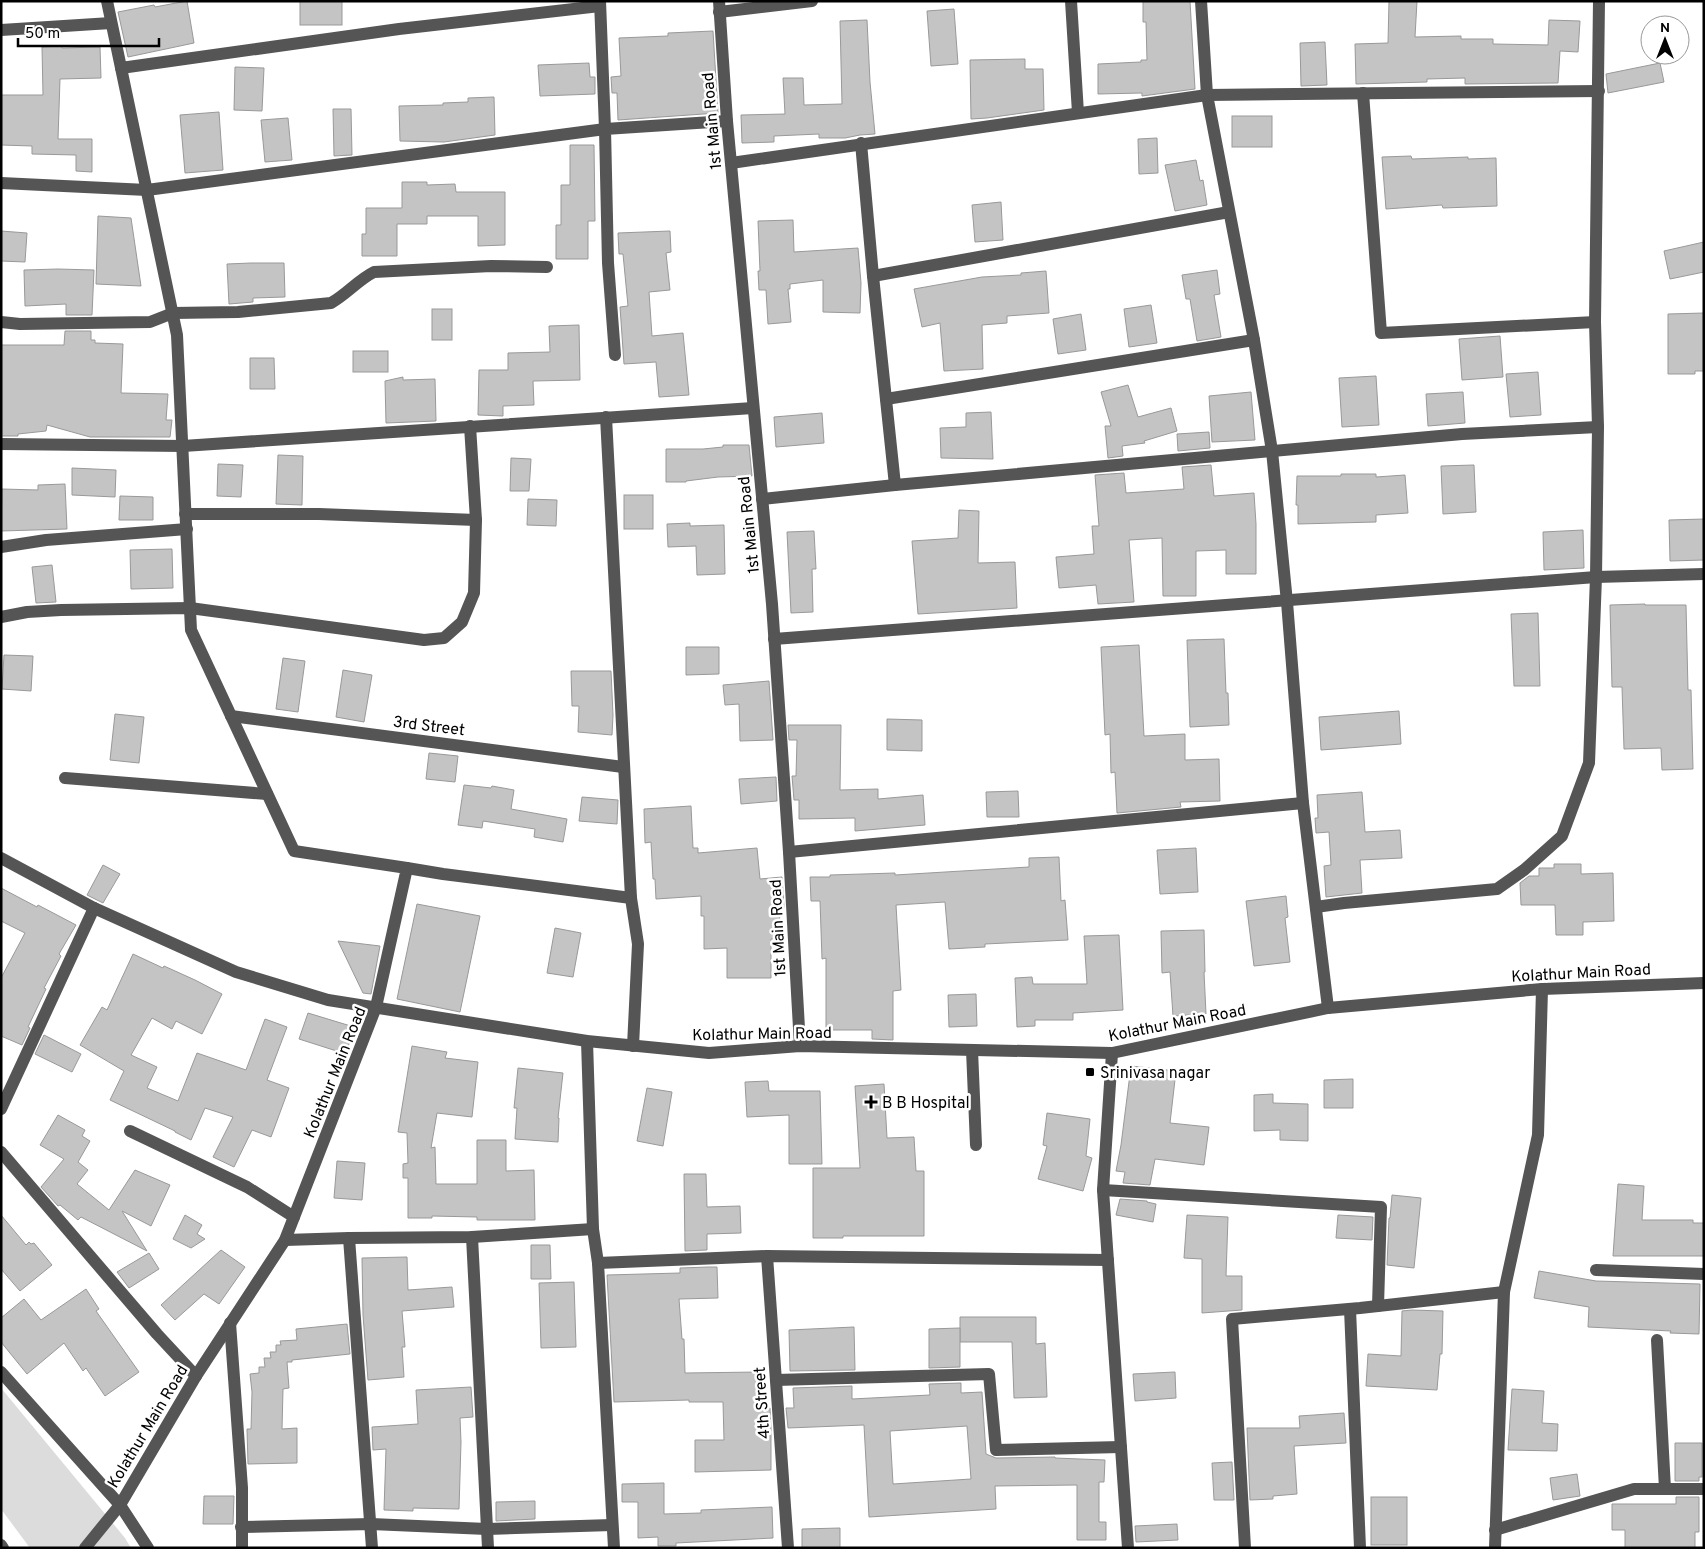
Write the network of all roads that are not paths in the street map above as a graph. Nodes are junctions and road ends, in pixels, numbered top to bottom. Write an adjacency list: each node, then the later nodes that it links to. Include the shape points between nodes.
1 (106, 1): 8 (street)
2 (812, 1): 7 (street)
3 (1071, 1): 14 (street)
4 (1201, 1): 13 (street)
5 (1599, 1): 11 (street)
6 (600, 4): 10 (street); 16 (street)
7 (719, 7): 15 (street, 1st Main Road)
8 (111, 23): 9 (street); 10 (street)
9 (1, 30)
10 (121, 68): 20 (street)
11 (1599, 91): 12 (street); 26 (street)
12 (1363, 94): 13 (street); 26 (street, via 1381,334)
13 (1207, 95): 14 (street); 21 (street)
14 (1078, 113): 17 (street)
15 (727, 121): 16 (street); 18 (street, 1st Main Road)
16 (605, 129): 20 (street); 28 (street)
17 (861, 143): 18 (street); 23 (street)
18 (731, 163): 30 (street, 1st Main Road)
19 (1, 183): 20 (street)
20 (147, 190): 24 (street)
21 (1229, 212): 23 (street); 27 (street)
22 (547, 267): 24 (street, via 491,266 374,272 331,303 238,312)
23 (873, 276): 29 (street)
24 (173, 313): 25 (street, via 150,322); 35 (street)
25 (1, 322)
26 (1595, 322): 33 (street)
27 (1254, 340): 29 (street); 36 (street)
28 (614, 355)
29 (886, 399): 37 (street)
30 (753, 408): 31 (street); 38 (street, 1st Main Road)
31 (606, 418): 32 (street); 50 (street)
32 (470, 426): 35 (street); 40 (street)
33 (1598, 427): 36 (street, via 1462,434); 44 (street)
34 (1, 444): 35 (street)
35 (183, 446): 39 (street)
36 (1272, 452): 37 (street); 45 (street)
37 (895, 484): 38 (street)
38 (762, 499): 48 (street, 1st Main Road)
39 (185, 514): 40 (street, via 319,514); 41 (street)
40 (476, 520): 46 (street, via 474,593 462,622 444,638 424,640)
41 (186, 528): 42 (street); 46 (street)
42 (1, 547)
43 (1704, 574): 44 (street)
44 (1596, 577): 45 (street); 58 (street, via 1589,763 1562,836 1497,889)
45 (1287, 602): 48 (street); 53 (street)
46 (190, 608): 47 (street, via 60,610); 49 (street, via 190,630)
47 (1, 617)
48 (774, 639): 54 (street, 1st Main Road)
49 (231, 716): 50 (street, 3rd Street); 52 (street)
50 (623, 767): 57 (street)
51 (65, 778): 52 (street)
52 (267, 794): 56 (street, via 294,851)
53 (1303, 803): 54 (street); 58 (street)
54 (789, 852): 66 (street, 1st Main Road)
55 (1, 858): 59 (street)
56 (407, 868): 57 (street); 62 (street)
57 (631, 898): 65 (street, via 638,944)
58 (1316, 907): 63 (street)
59 (94, 908): 62 (street, via 236,972 328,1000); 69 (street)
60 (1704, 984): 61 (street, Kolathur Main Road)
61 (1542, 989): 63 (street, Kolathur Main Road); 84 (street, via 1538,1135)
62 (376, 1007): 64 (street, Kolathur Main Road); 74 (street, Kolathur Main Road)
63 (1328, 1008): 68 (street, Kolathur Main Road)
64 (587, 1041): 65 (street, Kolathur Main Road); 75 (street)
65 (633, 1046): 66 (street, Kolathur Main Road, via 709,1053)
66 (800, 1046): 67 (street, Kolathur Main Road)
67 (972, 1050): 68 (street, Kolathur Main Road); 71 (street)
68 (1112, 1053): 73 (street)
69 (1, 1109)
70 (130, 1131): 74 (street, via 246,1187)
71 (976, 1145)
72 (1, 1152): 90 (street)
73 (1103, 1190): 80 (street); 85 (street, via 1381,1207)
74 (294, 1217): 78 (street, Kolathur Main Road)
75 (593, 1229): 76 (street); 81 (street)
76 (472, 1237): 77 (street); 99 (street)
77 (349, 1238): 78 (street); 96 (street)
78 (285, 1240): 87 (street, Kolathur Main Road)
79 (767, 1256): 80 (street); 81 (street); 91 (street, 4th Street)
80 (1108, 1260): 92 (street)
81 (598, 1263): 97 (street)
82 (1596, 1270): 83 (street)
83 (1704, 1274)
84 (1504, 1292): 85 (street); 100 (street)
85 (1378, 1306): 86 (street)
86 (1350, 1309): 109 (street, via 1232,1319); 110 (street)
87 (230, 1322): 90 (street, Kolathur Main Road); 98 (street, via 242,1488)
88 (1657, 1340): 93 (street)
89 (1, 1372): 95 (street)
90 (196, 1376): 95 (street, Kolathur Main Road)
91 (776, 1380): 92 (street, via 989,1374 996,1450); 107 (street, 4th Street)
92 (1121, 1447): 108 (street)
93 (1665, 1489): 94 (street); 100 (street, via 1634,1489)
94 (1704, 1489)
95 (120, 1505): 101 (street, Kolathur Main Road); 102 (street)
96 (371, 1524): 98 (street); 99 (street); 104 (street)
97 (612, 1525): 99 (street); 106 (street)
98 (241, 1527): 103 (street)
99 (487, 1528): 105 (street)
100 (1496, 1530): 111 (street)
101 (85, 1548)
102 (148, 1548)
103 (242, 1548)
104 (372, 1548)
105 (488, 1548)
106 (614, 1548)
107 (788, 1548)
108 (1128, 1548)
109 (1245, 1548)
110 (1360, 1548)
111 (1494, 1548)

